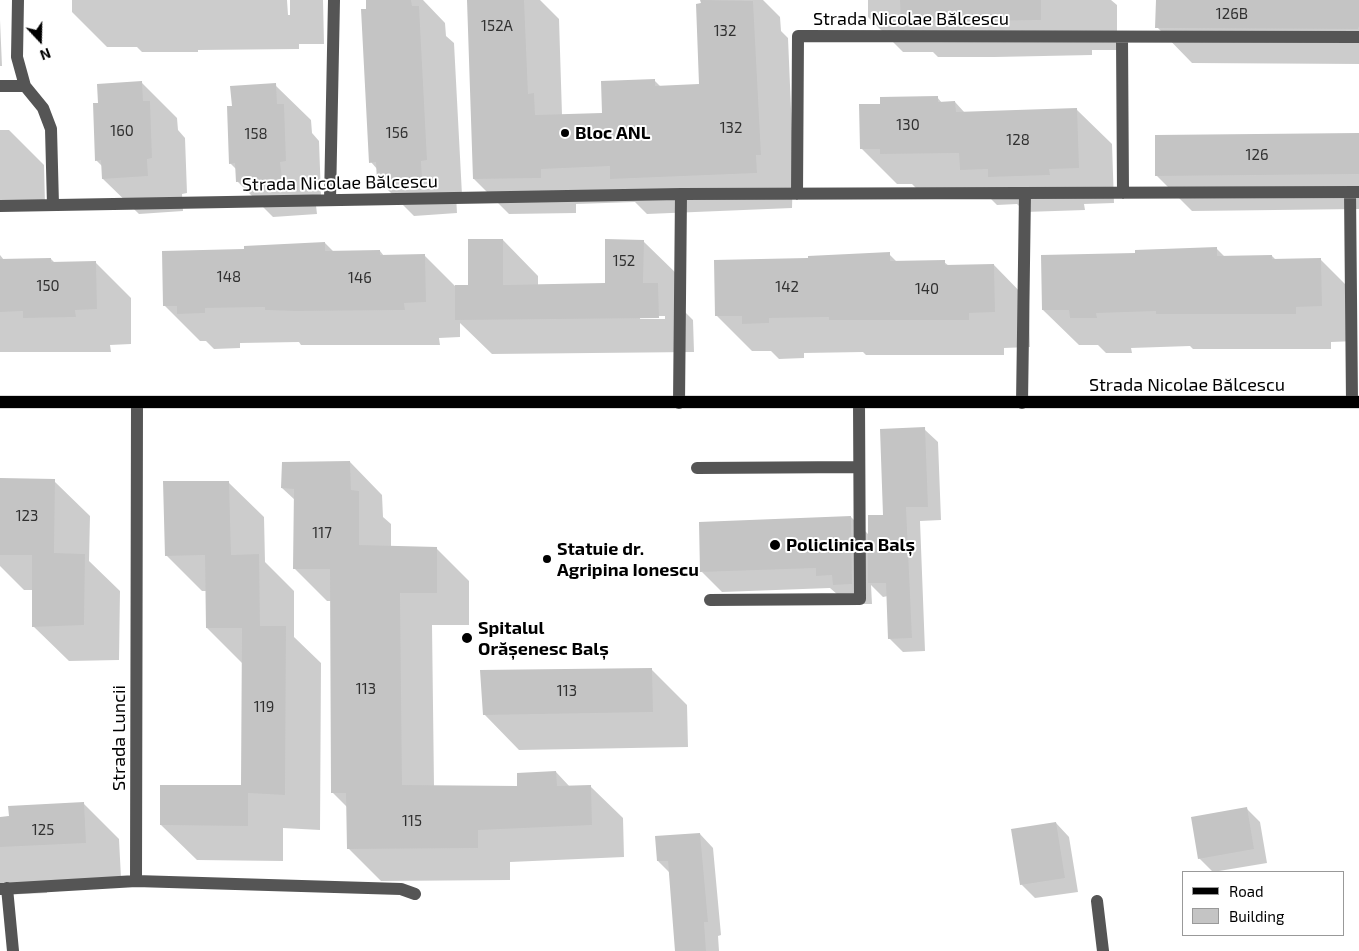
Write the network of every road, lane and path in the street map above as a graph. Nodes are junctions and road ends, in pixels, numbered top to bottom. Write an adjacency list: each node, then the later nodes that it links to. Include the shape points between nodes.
1 (18, 0): 6 (street, via 17,57)
2 (334, 0): 12 (street)
3 (1122, 37): 4 (street, Strada Nicolae Bălcescu); 9 (street); 11 (street, Strada Nicolae Bălcescu, via 798,36)
4 (1359, 37)
5 (0, 86): 6 (street)
6 (25, 86): 13 (street, via 43,108 51,129)
7 (1355, 192): 9 (street, Strada Nicolae Bălcescu); 18 (street, Strada Nicolae Bălcescu)
8 (1025, 193): 9 (street, Strada Nicolae Bălcescu); 11 (street, Strada Nicolae Bălcescu); 17 (street)
9 (1123, 193)
10 (681, 194): 11 (street, Strada Nicolae Bălcescu); 12 (street, Strada Nicolae Bălcescu); 20 (street)
11 (797, 194)
12 (330, 200): 13 (street, Strada Nicolae Bălcescu)
13 (54, 205): 14 (street, Strada Nicolae Bălcescu)
14 (0, 206)
15 (0, 402): 19 (main road, Strada Nicolae Bălcescu)
16 (859, 402): 17 (main road, Strada Nicolae Bălcescu); 20 (main road, Strada Nicolae Bălcescu); 21 (street)
17 (1022, 402): 18 (main road, Strada Nicolae Bălcescu)
18 (1355, 402)
19 (137, 403): 20 (main road, Strada Nicolae Bălcescu); 24 (street, Strada Luncii)
20 (680, 403)
21 (859, 466): 22 (street); 23 (street, via 860,599)
22 (697, 468)
23 (710, 600)
24 (136, 881): 25 (street); 26 (street, via 401,889)
25 (3, 888): 28 (street)
26 (415, 894)
27 (1097, 901): 29 (street)
28 (13, 951)
29 (1103, 951)

